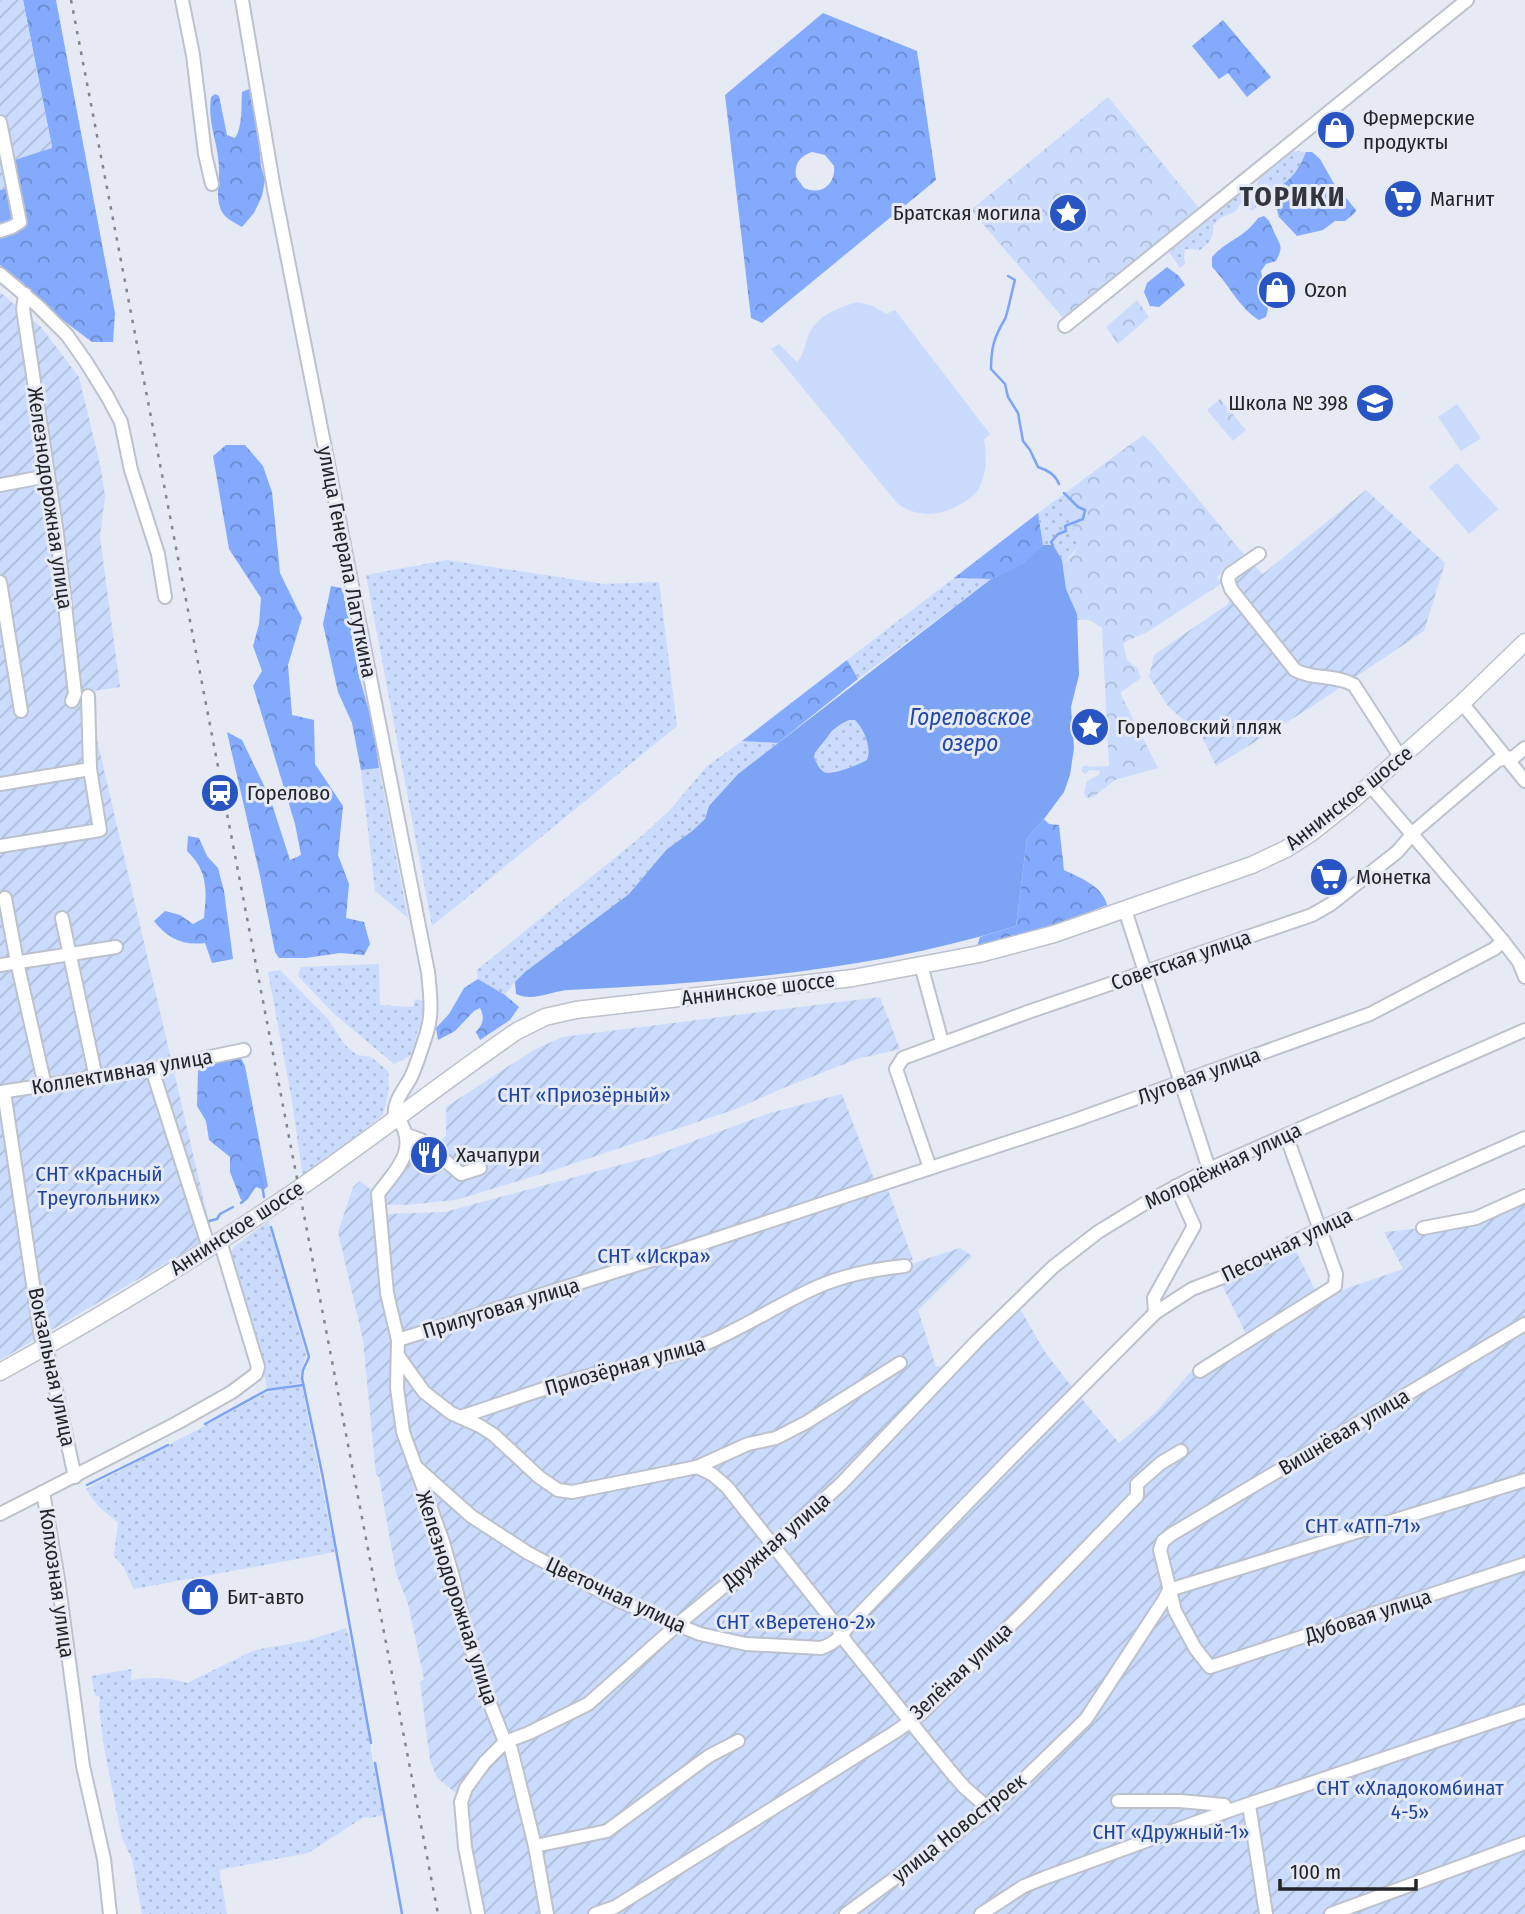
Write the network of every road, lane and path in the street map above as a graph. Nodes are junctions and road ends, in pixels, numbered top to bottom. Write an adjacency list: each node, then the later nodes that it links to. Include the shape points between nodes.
1 (182, 0): 5 (street)
2 (242, 0): 45 (street, улица Генерала Лагуткина, via 276,199 428,972 428,1029)
3 (1467, 0): 9 (street)
4 (0, 122): 6 (street, via 20,222)
5 (212, 184)
6 (0, 231)
7 (0, 274): 8 (street)
8 (25, 294): 10 (street, Железнодорожная улица, via 23,309); 14 (street, via 73,344 121,422 158,554)
9 (1065, 326)
10 (47, 477): 11 (street); 17 (street, Железнодорожная улица, via 75,694)
11 (0, 485)
12 (1259, 554): 22 (street, via 1230,574 1231,589 1295,670 1344,679 1353,685)
13 (0, 582): 19 (street)
14 (165, 597)
15 (1525, 642): 18 (main road, Аннинское шоссе)
16 (88, 696): 23 (street)
17 (72, 701)
18 (1462, 703): 21 (street); 22 (main road, Аннинское шоссе)
19 (21, 710)
20 (1525, 748): 21 (street, Советская улица)
21 (1506, 757): 24 (street); 27 (street, Советская улица)
22 (1401, 758): 26 (main road, Аннинское шоссе)
23 (90, 769): 25 (street); 28 (street, via 100,830)
24 (1525, 781)
25 (0, 784)
26 (1370, 785): 27 (street); 30 (main road, Аннинское шоссе, via 1286,849)
27 (1413, 834): 32 (street); 38 (street, Советская улица, via 1397,852 1312,915)
28 (0, 846)
29 (5, 898): 35 (street)
30 (1125, 910): 37 (main road, Аннинское шоссе, via 991,951); 38 (street)
31 (62, 918): 34 (street)
32 (1503, 941): 39 (street); 46 (street, Луговая улица, via 1370,1014)
33 (116, 947): 34 (street)
34 (69, 954): 35 (street); 44 (street)
35 (17, 962): 36 (street); 47 (street)
36 (0, 965)
37 (921, 965): 41 (street); 49 (main road, Аннинское шоссе, via 853,978 545,1017 517,1031)
38 (1145, 972): 41 (street, Советская улица); 46 (street)
39 (1525, 977)
40 (1525, 1030): 52 (street, Молодёжная улица)
41 (942, 1042): 54 (street, Советская улица, via 903,1058 896,1069)
42 (244, 1050): 43 (street, Коллективная улица)
43 (152, 1069): 44 (street, Коллективная улица); 62 (street)
44 (96, 1078): 47 (street, Коллективная улица)
45 (410, 1079): 49 (street, via 421,1083); 50 (street, улица Генерала Лагуткина, via 393,1110)
46 (1181, 1082): 54 (street, Луговая улица); 56 (street)
47 (45, 1086): 48 (street, Коллективная улица)
48 (2, 1092): 67 (street, Вокзальная улица)
49 (429, 1094): 50 (main road, Аннинское шоссе)
50 (396, 1118): 51 (street); 62 (main road, Аннинское шоссе)
51 (407, 1135): 55 (street, via 421,1140 461,1174); 66 (street, Железнодорожная улица, via 402,1161 378,1194 387,1293)
52 (1286, 1135): 56 (street, Молодёжная улица); 60 (street)
53 (1525, 1138): 60 (street, Песочная улица)
54 (930, 1167): 57 (street, Луговая улица)
55 (480, 1168)
56 (1209, 1169): 58 (street, Молодёжная улица)
57 (882, 1183): 66 (street, Прилуговая улица)
58 (1176, 1186): 64 (street, via 1194,1226 1154,1298); 69 (street, Молодёжная улица, via 1098,1232 1053,1268)
59 (1525, 1196): 61 (street, via 1476,1218)
60 (1321, 1227): 64 (street, Песочная улица, via 1236,1272 1192,1289); 71 (street, via 1336,1274 1335,1286)
61 (1423, 1228)
62 (214, 1244): 67 (main road, Аннинское шоссе); 78 (street, Колхозная улица, via 258,1367 256,1374 232,1392)
63 (905, 1266): 74 (street, Приозёрная улица, via 828,1283 668,1358 571,1381)
64 (1155, 1314): 73 (street, Песочная улица)
65 (1525, 1324): 84 (street, Вишнёвая улица, via 1163,1541)
66 (398, 1340): 68 (street, Железнодорожная улица)
67 (45, 1348): 72 (main road, Аннинское шоссе); 78 (street, Вокзальная улица)
68 (399, 1357): 74 (street, via 424,1392); 76 (street, Железнодорожная улица, via 397,1388 403,1433)
69 (959, 1361): 82 (street, Дружная улица, via 841,1484)
70 (900, 1363): 77 (street, via 776,1438 748,1444)
71 (1200, 1371)
72 (0, 1372)
73 (1076, 1392): 86 (street, Цветочная улица)
74 (460, 1417): 77 (street, via 494,1435 558,1490 572,1492)
75 (1181, 1451): 88 (street, Зелёная улица, via 1137,1484 1137,1496)
76 (415, 1466): 85 (street, Цветочная улица, via 471,1516 528,1553 615,1599); 90 (street, Железнодорожная улица, via 442,1539 483,1686)
77 (697, 1467): 82 (street, via 727,1487)
78 (75, 1477): 80 (street, Колхозная улица)
79 (1525, 1480): 84 (street)
80 (43, 1493): 81 (street); 97 (street, Колхозная улица)
81 (0, 1514)
82 (774, 1545): 85 (street, Дружная улица); 86 (street)
83 (1525, 1564): 84 (street, Дубовая улица, via 1210,1667)
84 (1166, 1595): 93 (street, улица Новостроек, via 1086,1719)
85 (677, 1625): 86 (street, Цветочная улица, via 746,1644 821,1648); 90 (street, Дружная улица, via 588,1704)
86 (842, 1634): 88 (street)
87 (1525, 1711): 92 (street)
88 (910, 1721): 93 (street, via 964,1787); 100 (street, Зелёная улица, via 615,1906)
89 (738, 1741): 96 (street, via 709,1756 607,1831)
90 (505, 1742): 96 (street, Железнодорожная улица, via 511,1749); 98 (street, via 485,1762 461,1802)
91 (1118, 1801): 94 (street, via 1224,1805)
92 (1249, 1805): 94 (street); 103 (street)
93 (989, 1809): 101 (street, улица Новостроек)
94 (1225, 1812): 102 (street, via 1024,1886)
95 (1525, 1843): 104 (street)
96 (535, 1846): 99 (street, Железнодорожная улица)
97 (110, 1914)
98 (478, 1914)
99 (547, 1914)
100 (595, 1914)
101 (846, 1914)
102 (981, 1914)
103 (1266, 1914)
104 (1331, 1914)

